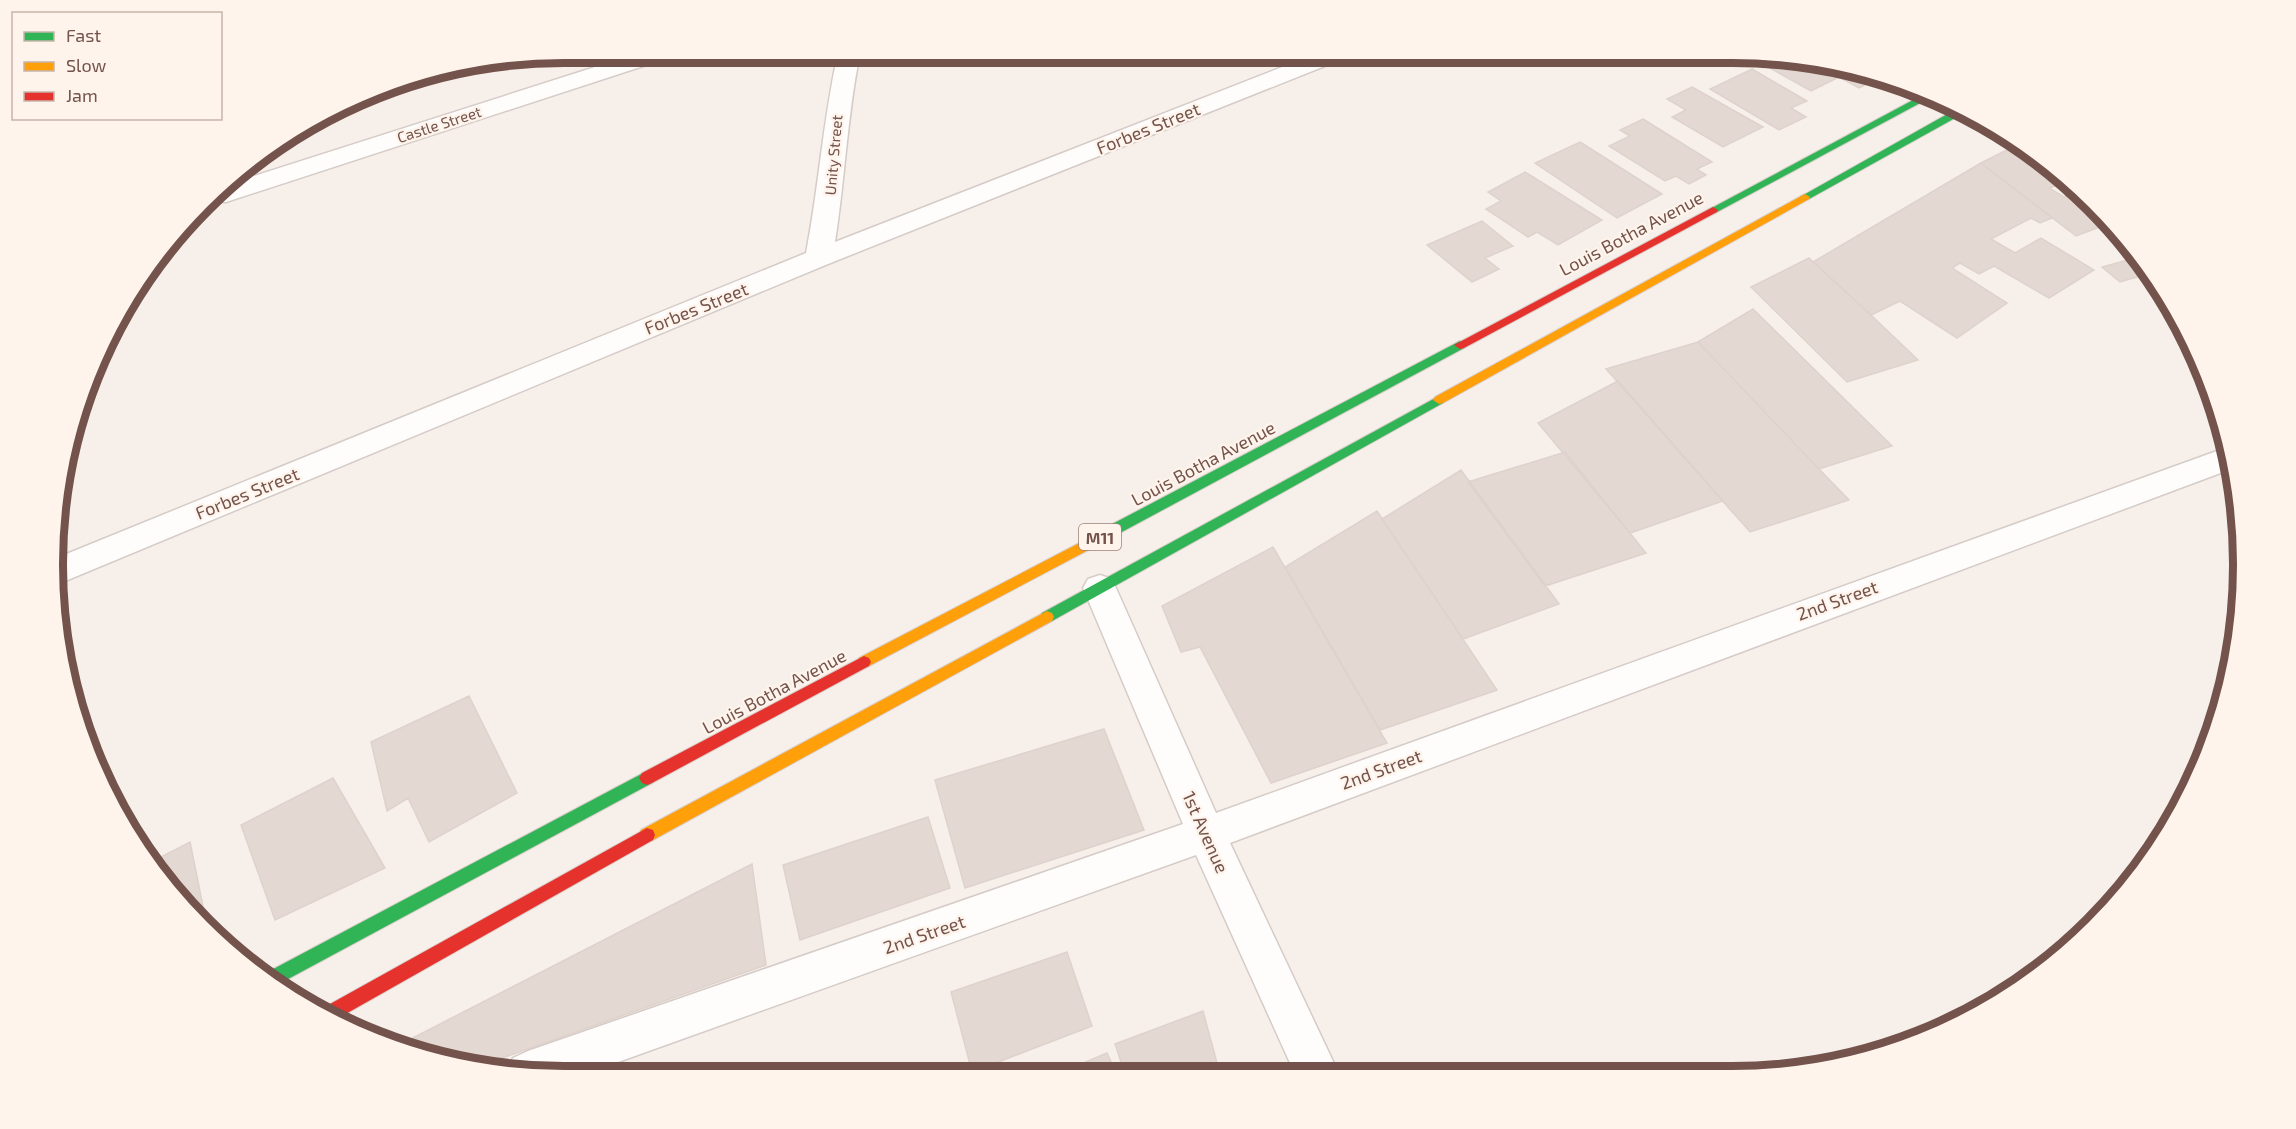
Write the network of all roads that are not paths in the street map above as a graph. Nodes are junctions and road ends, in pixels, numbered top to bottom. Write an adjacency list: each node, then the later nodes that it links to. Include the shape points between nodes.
1 (626, 63): 6 (street, Castle Street)
2 (847, 63): 7 (street, Unity Street)
3 (1309, 63): 7 (street, Forbes Street)
4 (1920, 100): 12 (main road, Louis Botha Avenue / M11)
5 (1953, 115): 10 (main road, M11)
6 (229, 192)
7 (819, 258): 9 (street, Forbes Street)
8 (2222, 460): 11 (street, 2nd Street)
9 (63, 569)
10 (1100, 588): 11 (street, 1st Avenue); 13 (main road, M11)
11 (1206, 834): 14 (street, 2nd Street); 15 (street, 1st Avenue)
12 (277, 975)
13 (336, 1010)
14 (549, 1066)
15 (1313, 1066)

